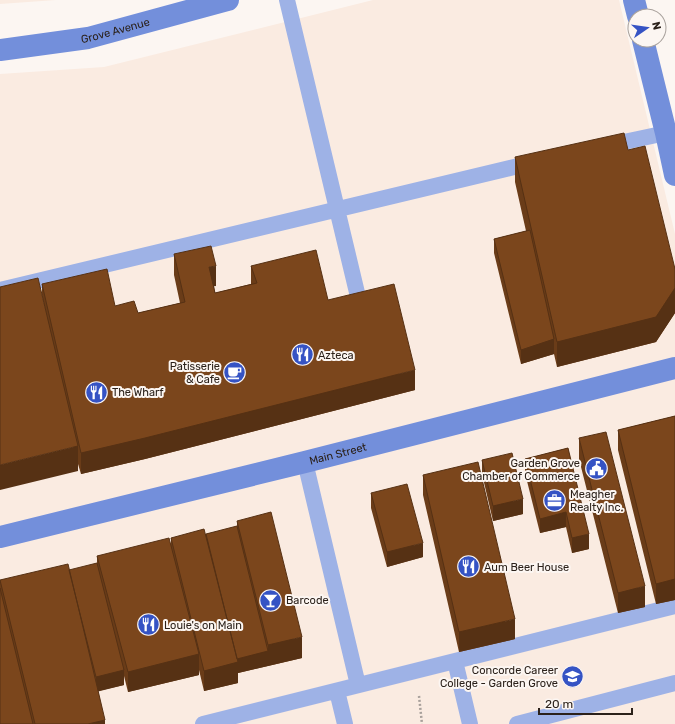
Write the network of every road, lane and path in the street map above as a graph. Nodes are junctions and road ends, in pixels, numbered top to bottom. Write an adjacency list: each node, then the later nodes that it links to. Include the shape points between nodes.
1 (228, 0): 4 (street, Grove Avenue, via 88,38)
2 (287, 0): 9 (lane)
3 (646, 48): 5 (street)
4 (0, 50)
5 (666, 133): 6 (lane); 8 (street)
6 (591, 149)
7 (546, 160): 9 (lane)
8 (675, 175)
9 (337, 210): 10 (lane); 11 (lane)
10 (0, 290)
11 (359, 301)
12 (675, 368): 13 (street, Main Street)
13 (305, 462): 14 (street, Main Street); 19 (lane)
14 (0, 537)
15 (675, 606): 16 (lane)
16 (454, 661): 17 (lane); 24 (lane)
17 (413, 672): 19 (lane); 23 (path, via 420,700)
18 (675, 683): 25 (lane)
19 (358, 685): 20 (lane)
20 (337, 691): 21 (lane); 22 (lane)
21 (203, 724)
22 (345, 724)
23 (422, 724)
24 (470, 724)
25 (517, 724)

